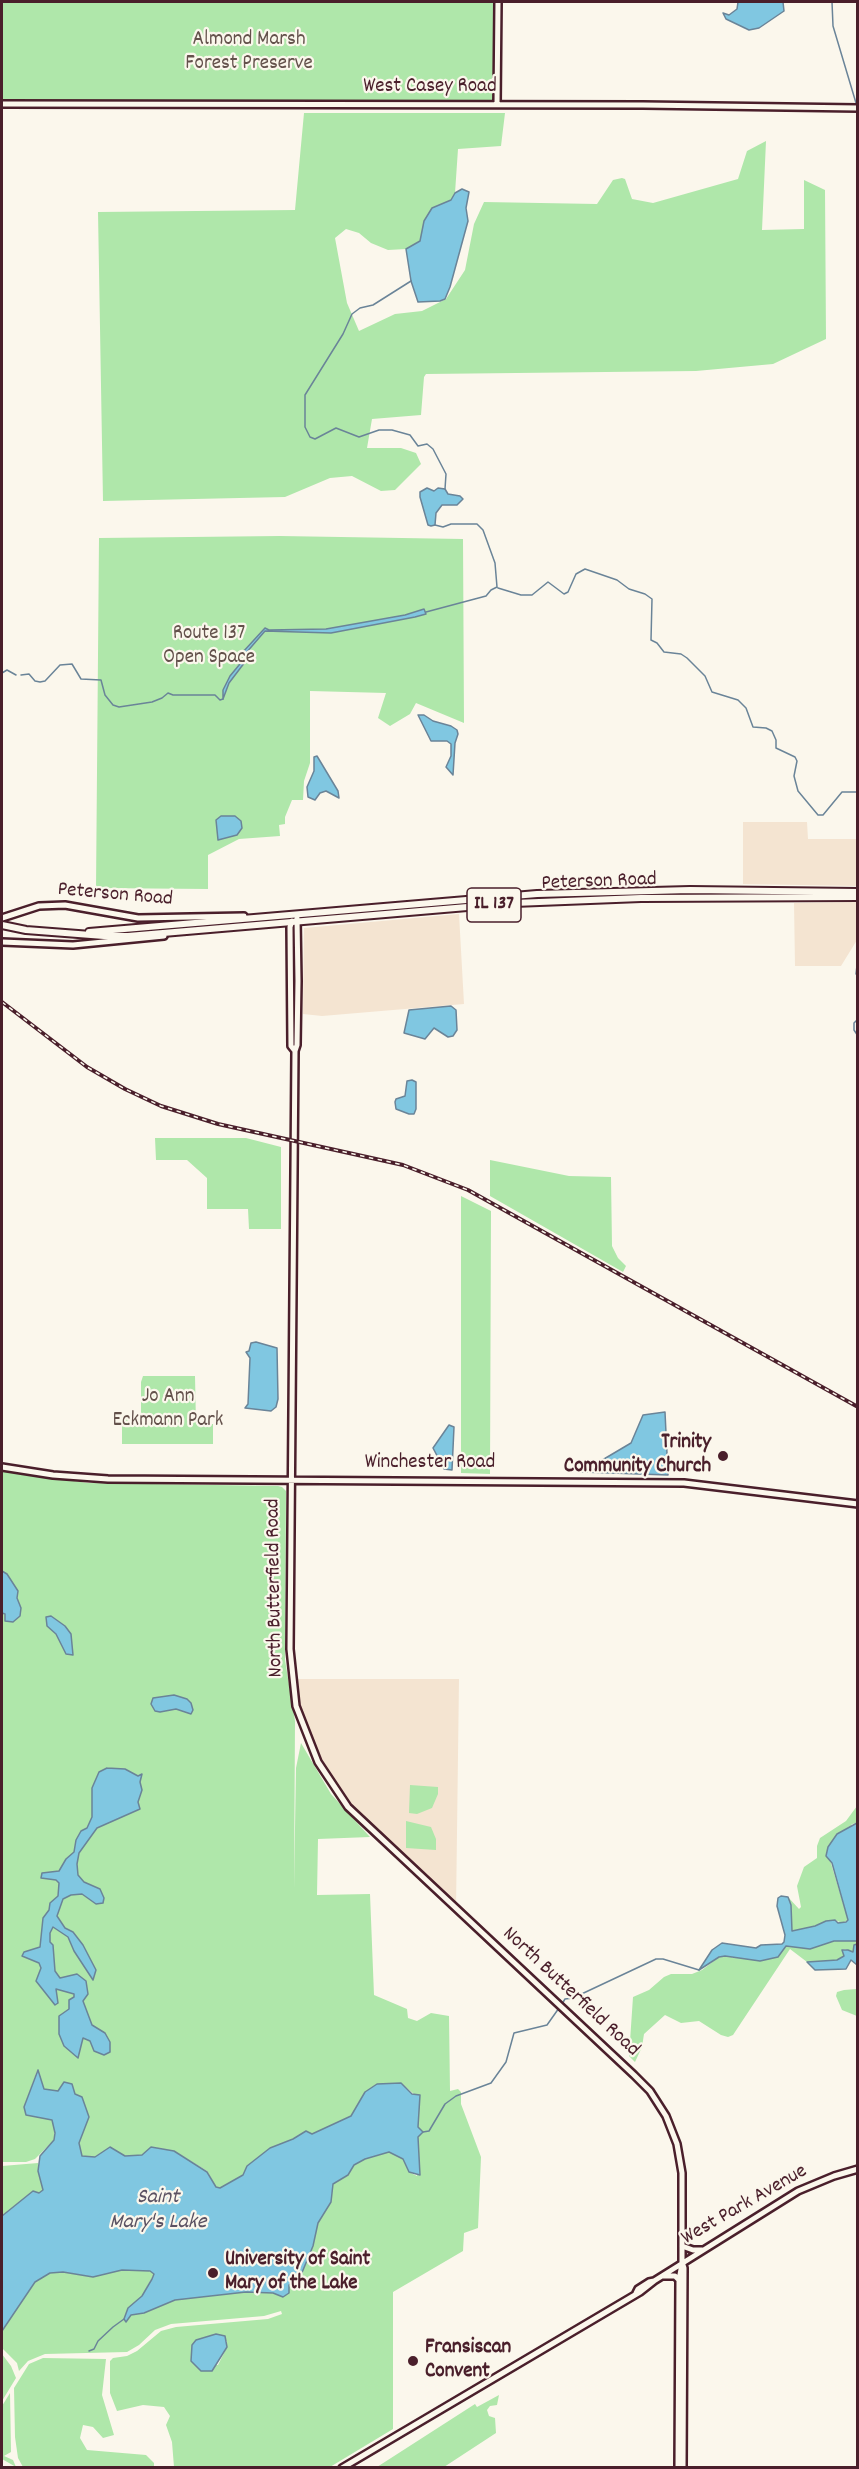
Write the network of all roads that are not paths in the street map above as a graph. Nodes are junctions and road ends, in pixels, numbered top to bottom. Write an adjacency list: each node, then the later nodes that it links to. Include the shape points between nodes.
1 (498, 2): 3 (main road)
2 (2, 104): 3 (main road, West Casey Road)
3 (497, 105): 4 (main road, West Casey Road)
4 (858, 108)
5 (858, 895): 6 (main road, Peterson Road / IL 137, via 589,891); 9 (main road, Peterson Road / IL 137, via 578,900)
6 (295, 914): 7 (main road, Peterson Road / IL 137); 9 (main road, North Butterfield Road)
7 (263, 916): 8 (main road, Peterson Road, via 138,918 58,905 27,909); 12 (main road, Peterson Road / IL 137)
8 (2, 918)
9 (295, 922): 11 (main road, Peterson Road / IL 137); 14 (main road, North Butterfield Road); 15 (main road, North Butterfield Road)
10 (2, 925): 12 (main road, IL 137)
11 (234, 927): 12 (main road, Peterson Road / IL 137, via 128,936); 13 (main road, Peterson Road, via 73,945)
12 (74, 933)
13 (2, 942)
14 (301, 982): 15 (main road); 16 (main road, North Butterfield Road)
15 (291, 992): 16 (main road, North Butterfield Road, via 291,1046)
16 (295, 1050): 18 (main road, North Butterfield Road)
17 (2, 1467): 18 (main road, Winchester Road, via 108,1479)
18 (292, 1480): 19 (main road, Winchester Road, via 684,1483); 21 (main road, North Butterfield Road, via 290,1664 299,1718 318,1762 359,1820 645,2085 666,2116 677,2144 681,2163)
19 (858, 1504)
20 (858, 2169): 22 (main road, West Park Avenue, via 798,2191)
21 (682, 2247): 22 (main road); 23 (main road, North Butterfield Road)
22 (703, 2249): 23 (main road, West Park Avenue)
23 (682, 2262): 24 (main road, West Park Avenue); 25 (main road); 28 (main road)
24 (661, 2276): 25 (main road); 26 (main road, West Park Avenue)
25 (680, 2280): 27 (main road)
26 (342, 2468)
27 (678, 2468)
28 (683, 2468)

